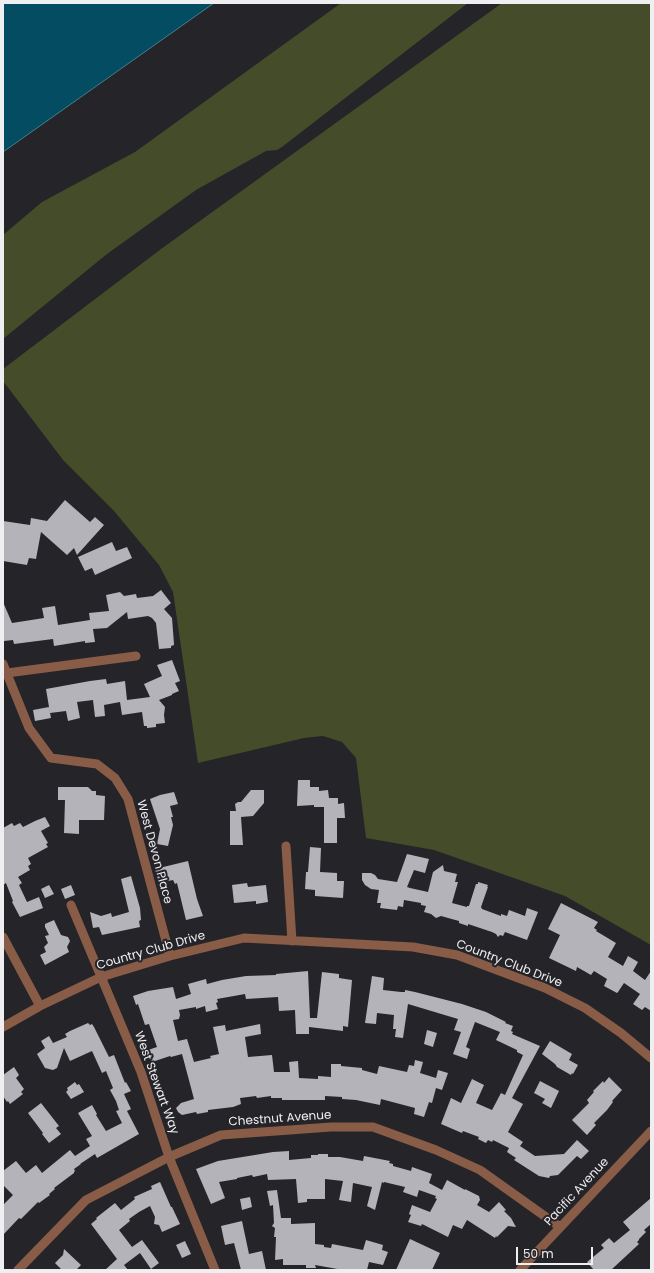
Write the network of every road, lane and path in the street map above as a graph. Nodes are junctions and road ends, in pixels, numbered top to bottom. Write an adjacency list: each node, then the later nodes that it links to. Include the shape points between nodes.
1 (136, 656): 3 (street)
2 (3, 664): 3 (street, West Devon Place)
3 (7, 673): 8 (street, West Devon Place, via 29,728 51,758 97,764 115,778 128,800)
4 (286, 846): 7 (street)
5 (71, 906): 9 (street, West Stewart Way)
6 (3, 937): 10 (street)
7 (292, 941): 8 (street, Country Club Drive, via 244,938); 12 (street, Country Club Drive, via 413,947 457,955 545,988 585,1008)
8 (170, 956): 9 (street, Country Club Drive)
9 (101, 977): 10 (street, Country Club Drive); 14 (street, West Stewart Way, via 141,1072)
10 (40, 1006): 11 (street, Country Club Drive)
11 (3, 1027)
12 (651, 1058)
13 (651, 1131): 15 (street, Pacific Avenue)
14 (169, 1157): 15 (street, Chestnut Avenue, via 221,1135 330,1127 373,1127 436,1150 480,1170); 16 (street, Chestnut Avenue, via 86,1200); 17 (street, West Stewart Way)
15 (560, 1228): 18 (street, Pacific Avenue)
16 (18, 1270)
17 (215, 1270)
18 (520, 1270)

